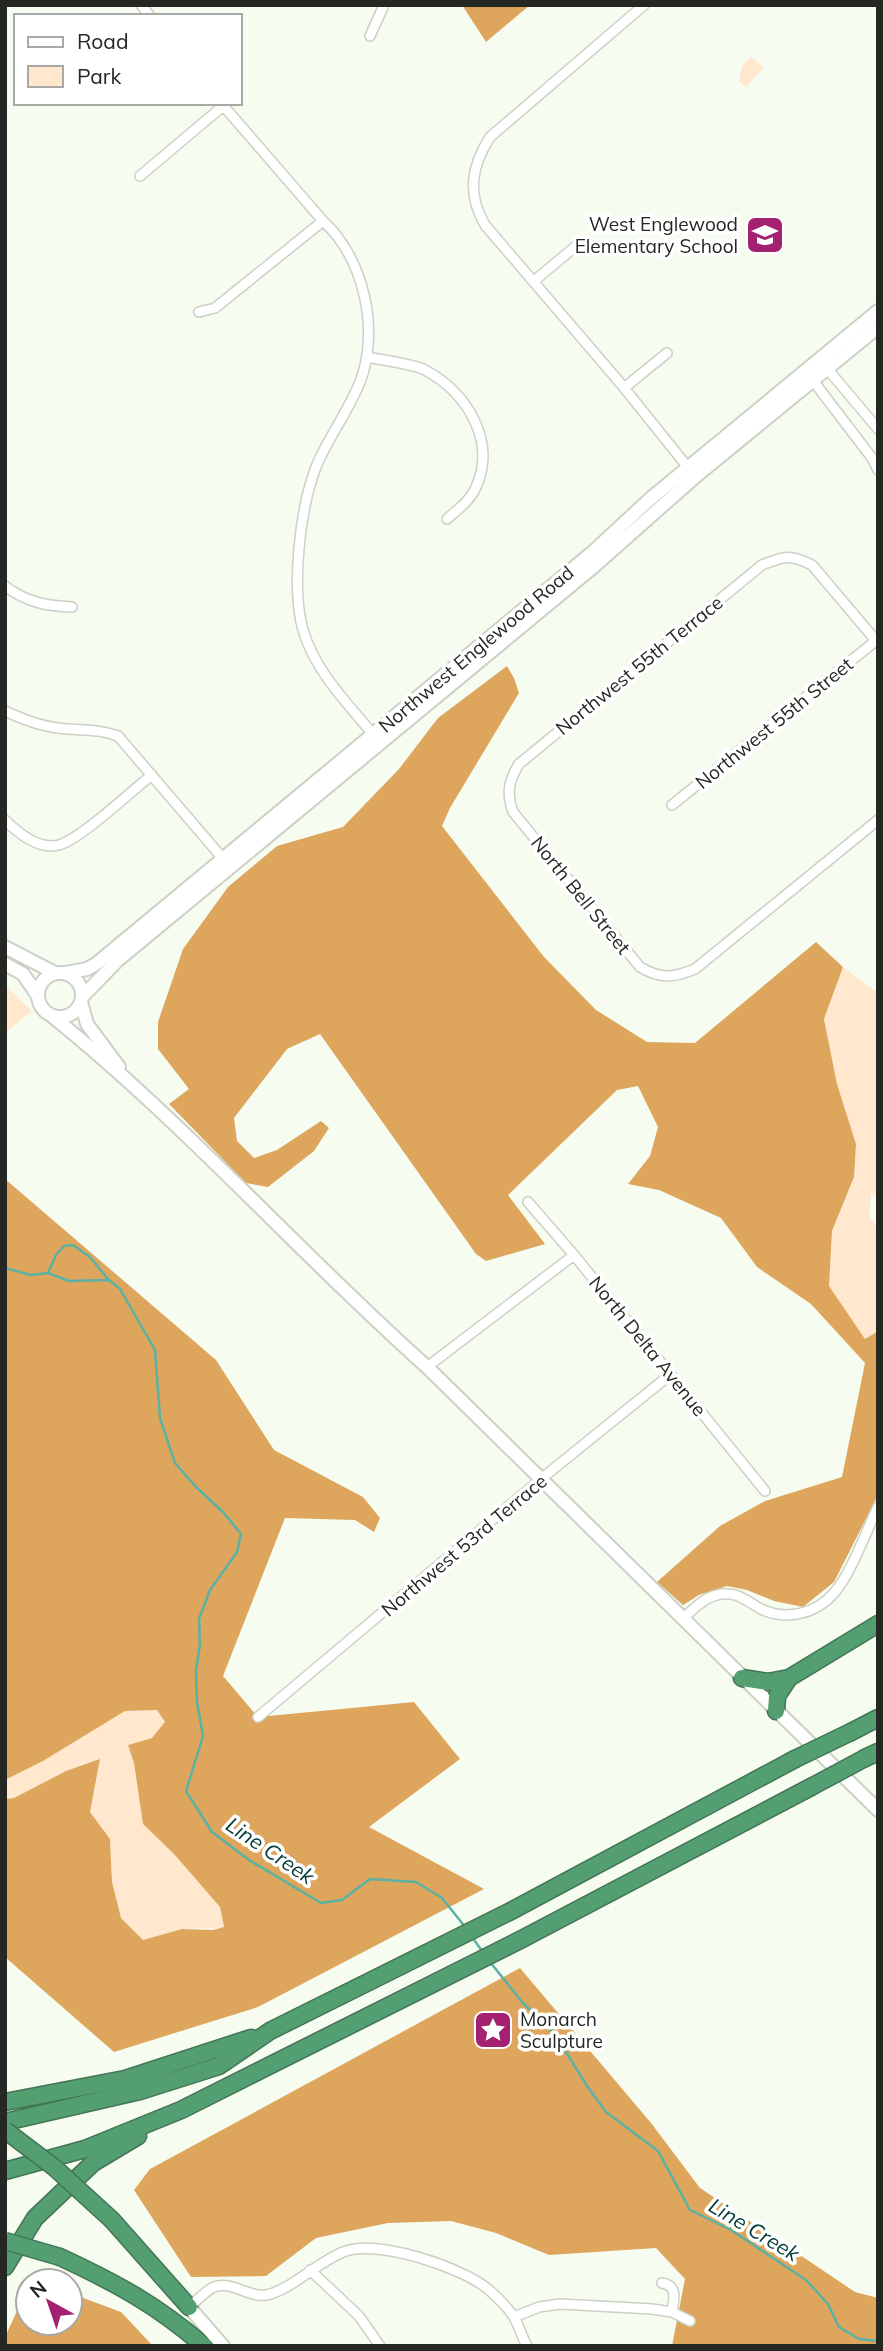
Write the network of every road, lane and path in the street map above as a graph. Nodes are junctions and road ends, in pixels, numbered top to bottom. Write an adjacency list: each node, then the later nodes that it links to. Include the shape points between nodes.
1 (384, 5): 3 (street)
2 (644, 5): 8 (street, via 496,131 482,149 473,179 477,211)
3 (370, 36)
4 (222, 105): 5 (street); 6 (street)
5 (140, 176)
6 (323, 221): 10 (street, via 215,308); 13 (street, via 342,243 366,302)
7 (576, 246): 8 (street)
8 (534, 281): 18 (street)
9 (878, 311): 14 (main road, Northwest Englewood Road)
10 (199, 312)
11 (878, 327): 15 (main road, Northwest Englewood Road)
12 (667, 353): 18 (street)
13 (368, 357): 22 (street, via 423,368 468,406 483,455 476,488); 27 (street, via 315,470 302,524 299,593 303,630 317,662)
14 (818, 359): 15 (street); 16 (main road, Northwest Englewood Road)
15 (829, 370): 17 (main road, Northwest Englewood Road); 19 (street)
16 (806, 371): 17 (street); 21 (main road, Northwest Englewood Road)
17 (813, 382): 20 (street); 21 (main road, Northwest Englewood Road)
18 (624, 388): 21 (street)
19 (878, 429)
20 (878, 470)
21 (692, 472): 27 (main road, Northwest Englewood Road)
22 (447, 519)
23 (5, 586): 24 (street, via 30,602)
24 (72, 607)
25 (877, 639): 29 (street, Northwest 55th Terrace, via 812,565 785,556 762,565 519,764); 30 (street, Northwest 55th Street)
26 (5, 711): 28 (street, via 58,728 100,730 118,736)
27 (377, 739): 33 (main road, Northwest Englewood Road)
28 (152, 775): 31 (street, via 76,836 58,845 32,841); 33 (street)
29 (508, 789): 32 (street, North Bell Street, via 513,812 640,967 665,977 695,969)
30 (672, 805)
31 (5, 820)
32 (878, 820)
33 (227, 863): 36 (main road, Northwest Englewood Road, via 96,964); 38 (main road, Northwest Englewood Road, via 118,960)
34 (5, 947): 36 (main road)
35 (5, 964): 37 (main road, via 23,974)
36 (60, 973): 37 (main road, via 43,981); 38 (main road, via 78,982)
37 (38, 996): 39 (main road)
38 (82, 999): 39 (main road, via 72,1014); 40 (main road, via 87,1024)
39 (52, 1016): 40 (main road)
40 (132, 1084): 43 (main road)
41 (528, 1202): 42 (street, North Delta Avenue)
42 (574, 1255): 43 (street); 44 (street, North Delta Avenue)
43 (426, 1367): 45 (main road)
44 (671, 1374): 45 (street, Northwest 53rd Terrace); 46 (street, North Delta Avenue)
45 (541, 1479): 48 (main road); 53 (street, Northwest 53rd Terrace)
46 (765, 1491)
47 (878, 1507): 48 (street, via 838,1588 816,1608 780,1614 740,1596 719,1594 706,1598)
48 (682, 1619): 50 (main road)
49 (878, 1624): 51 (highway)
50 (742, 1678): 51 (highway, via 768,1682); 52 (main road)
51 (789, 1678): 52 (highway, via 777,1696)
52 (776, 1711): 56 (main road)
53 (258, 1717)
54 (878, 1718): 57 (highway, bridge, via 509,1912)
55 (871, 1755): 59 (highway, bridge, via 522,1939)
56 (878, 1810)
57 (270, 2031): 58 (highway, via 125,2079); 60 (highway, via 219,2066 140,2091)
58 (5, 2102)
59 (181, 2109): 62 (highway, via 85,2149); 64 (highway, via 93,2163 36,2218)
60 (5, 2122)
61 (5, 2130): 67 (highway, bridge, via 112,2220)
62 (5, 2171)
63 (5, 2241): 71 (highway, bridge, via 60,2257 107,2278 145,2300)
64 (5, 2267)
65 (310, 2270): 67 (street, via 266,2295 214,2287); 69 (street, via 348,2250 382,2248 466,2276 488,2289); 73 (street, via 359,2316)
66 (662, 2283): 68 (street, via 674,2290)
67 (189, 2307): 72 (main road)
68 (672, 2312): 69 (street, via 560,2304); 70 (street)
69 (514, 2317): 74 (street)
70 (690, 2321)
71 (204, 2346)
72 (223, 2346)
73 (380, 2346)
74 (527, 2346)

